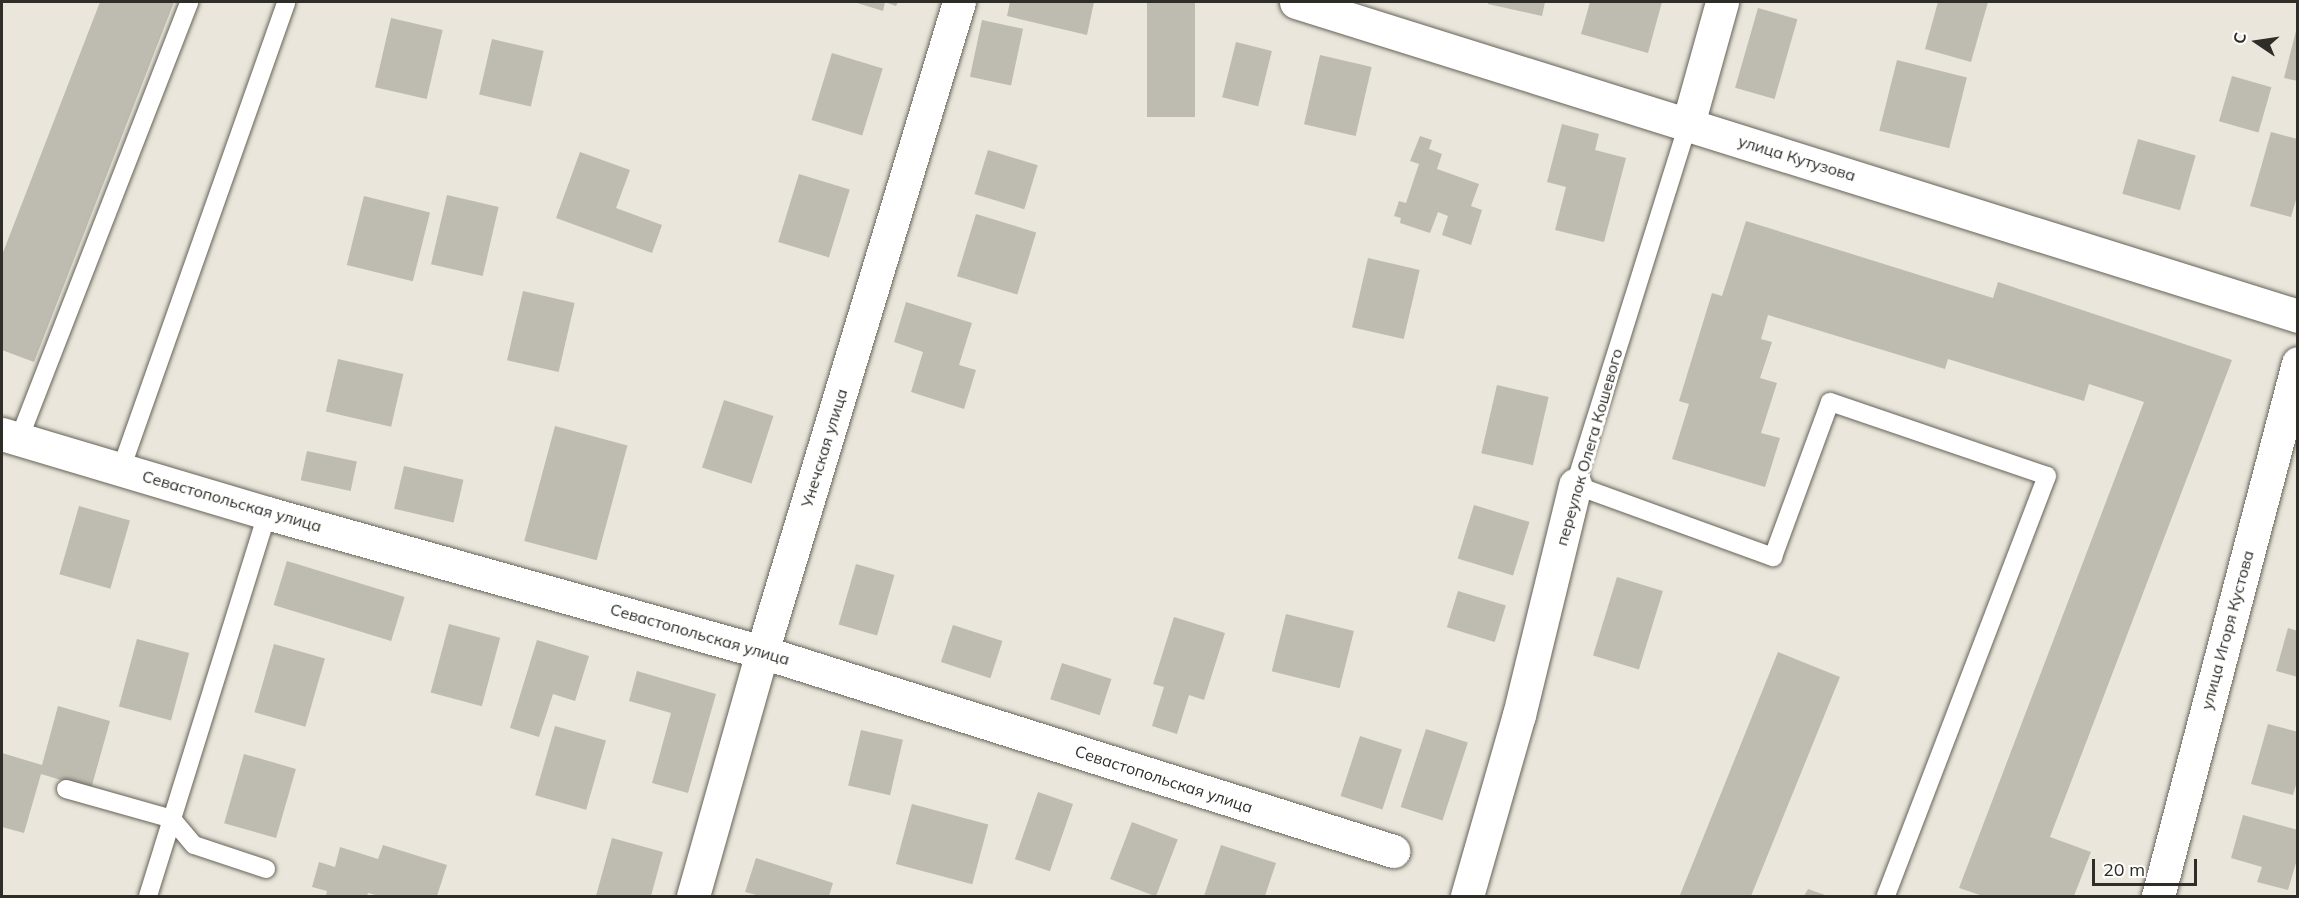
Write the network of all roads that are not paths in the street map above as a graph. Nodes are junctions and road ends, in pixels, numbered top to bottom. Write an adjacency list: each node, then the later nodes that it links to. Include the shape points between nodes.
1 (189, 2): 9 (lane)
2 (286, 2): 10 (lane)
3 (959, 2): 13 (street, Унечская улица)
4 (1296, 2): 6 (street, улица Кутузова)
5 (1722, 2): 6 (street, переулок Олега Кошевого)
6 (1688, 124): 7 (street, улица Кутузова); 11 (lane, переулок Олега Кошевого)
7 (2298, 316)
8 (2298, 363): 22 (street, улица Игоря Кустова)
9 (10, 436): 10 (street, Севастопольская улица)
10 (121, 470): 12 (street, Севастопольская улица)
11 (1575, 485): 20 (street, переулок Олега Кошевого, via 1519,715); 21 (lane, via 1773,557 1830,402 2047,476)
12 (267, 513): 13 (street, Севастопольская улица); 15 (lane)
13 (762, 651): 16 (street, Севастопольская улица); 19 (street, Унечская улица)
14 (66, 789): 15 (lane)
15 (172, 819): 17 (lane, via 194,845); 18 (lane)
16 (1393, 851)
17 (266, 869)
18 (148, 897)
19 (693, 897)
20 (1467, 897)
21 (1886, 897)
22 (2158, 897)

